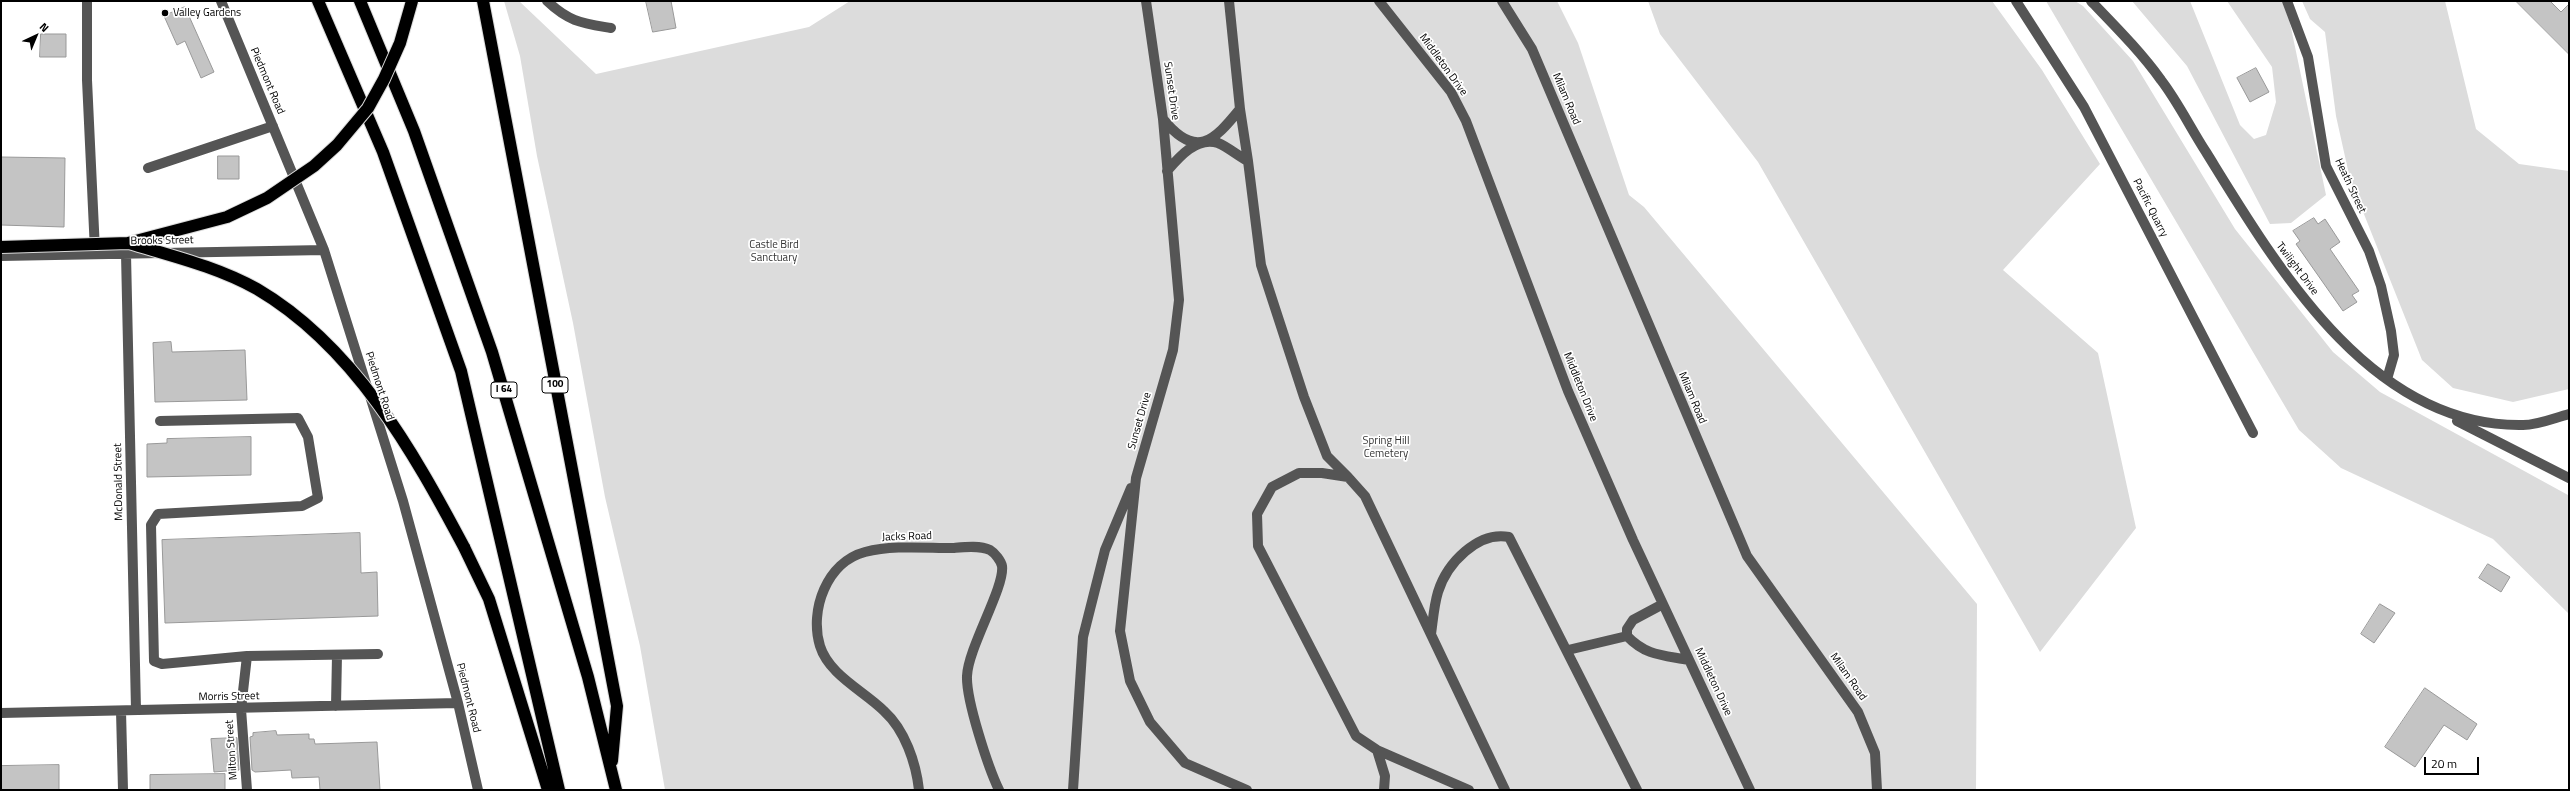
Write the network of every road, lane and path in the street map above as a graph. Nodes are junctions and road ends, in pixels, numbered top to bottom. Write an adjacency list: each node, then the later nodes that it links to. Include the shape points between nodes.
1 (87, 1): 26 (street, via 87,80)
2 (221, 1): 18 (street, Piedmont Road)
3 (318, 1): 56 (highway, via 382,152 461,371)
4 (360, 1): 51 (highway, I 64, via 414,131 492,352 588,677)
5 (412, 1): 24 (highway, bridge, via 400,43 368,108 337,145 314,166 267,198 227,217)
6 (483, 1): 51 (highway, 100, via 617,706)
7 (547, 1): 15 (street, via 562,15 578,22)
8 (1146, 1): 17 (street, Sunset Drive)
9 (1229, 1): 16 (street)
10 (1379, 1): 36 (street, Middleton Drive, via 1451,92 1466,121 1568,391)
11 (1502, 1): 67 (street, Milam Road, via 1532,49 1747,556 1858,712 1875,753)
12 (2016, 1): 32 (street, Pacific Quarry, via 2084,107)
13 (2092, 1): 28 (street, Twilight Drive, via 2162,80 2272,257 2309,305 2354,352)
14 (2287, 1): 28 (street, Heath Street, via 2308,57 2326,166 2369,251 2392,331 2394,355)
15 (611, 28)
16 (1240, 109): 19 (street, via 1221,132 1211,140); 20 (street)
17 (1163, 119): 19 (street, via 1173,131); 22 (street, Sunset Drive)
18 (273, 126): 21 (street); 25 (street, Piedmont Road)
19 (1200, 143): 20 (street, via 1218,143); 22 (street, via 1181,155)
20 (1248, 161): 33 (street, via 1261,265 1304,397 1327,456)
21 (148, 168)
22 (1167, 171): 34 (street, Sunset Drive, via 1179,300 1178,320 1173,350)
23 (1, 247): 24 (highway, bridge)
24 (127, 248): 25 (street, Brooks Street); 26 (street, Brooks Street); 47 (street, McDonald Street); 55 (highway, bridge, via 216,270 256,289 294,315 340,358 379,404 430,484 490,599)
25 (324, 250): 44 (street, Piedmont Road, via 403,501)
26 (96, 254): 27 (street, Brooks Street)
27 (1, 256)
28 (2387, 379): 29 (street, Twilight Drive)
29 (2430, 407): 30 (street, Twilight Drive, via 2455,417 2493,424 2524,425); 35 (street)
30 (2569, 414)
31 (160, 421): 42 (street, via 298,418 308,437 318,498 302,506 158,514 151,525 154,661 162,664)
32 (2253, 433)
33 (1348, 477): 37 (street, via 1365,496); 50 (street, via 1299,473 1272,487 1257,514 1258,546 1356,736)
34 (1136, 478): 60 (street, via 1105,550 1083,637); 61 (street, Sunset Drive, via 1120,631 1130,681 1150,722 1185,763)
35 (2569, 478)
36 (1663, 604): 38 (street, via 1633,620 1627,629); 43 (street, Middleton Drive)
37 (1431, 634): 39 (street, via 1438,592 1448,570 1460,556 1484,538 1499,535 1509,537 1514,545); 64 (street)
38 (1627, 636): 39 (street); 43 (street, via 1639,648 1659,655)
39 (1568, 650): 65 (street)
40 (378, 654): 41 (street)
41 (337, 655): 42 (street); 45 (street)
42 (247, 656): 46 (street, Milton Street)
43 (1689, 660): 66 (street, Middleton Drive)
44 (458, 703): 45 (street, Morris Street); 54 (street, Piedmont Road)
45 (336, 706): 46 (street, Morris Street)
46 (242, 709): 47 (street, Morris Street); 53 (street, Milton Street)
47 (136, 710): 48 (street, Morris Street)
48 (121, 711): 49 (street, Morris Street); 52 (street)
49 (1, 713)
50 (1378, 750): 62 (street, via 1386,776); 63 (street)
51 (611, 770): 57 (highway, I 64)
52 (123, 790)
53 (247, 790)
54 (478, 790)
55 (548, 790)
56 (559, 790)
57 (616, 790)
58 (919, 790): 59 (street, Jacks Road, via 918,775 903,736 885,711 832,666 820,646 818,620 823,589 840,564 852,556 881,548 972,547 990,550 1000,560 1002,568 998,583 967,675 969,699)
59 (999, 790)
60 (1073, 790)
61 (1247, 790)
62 (1384, 790)
63 (1469, 790)
64 (1505, 790)
65 (1637, 790)
66 (1750, 790)
67 (1877, 790)

